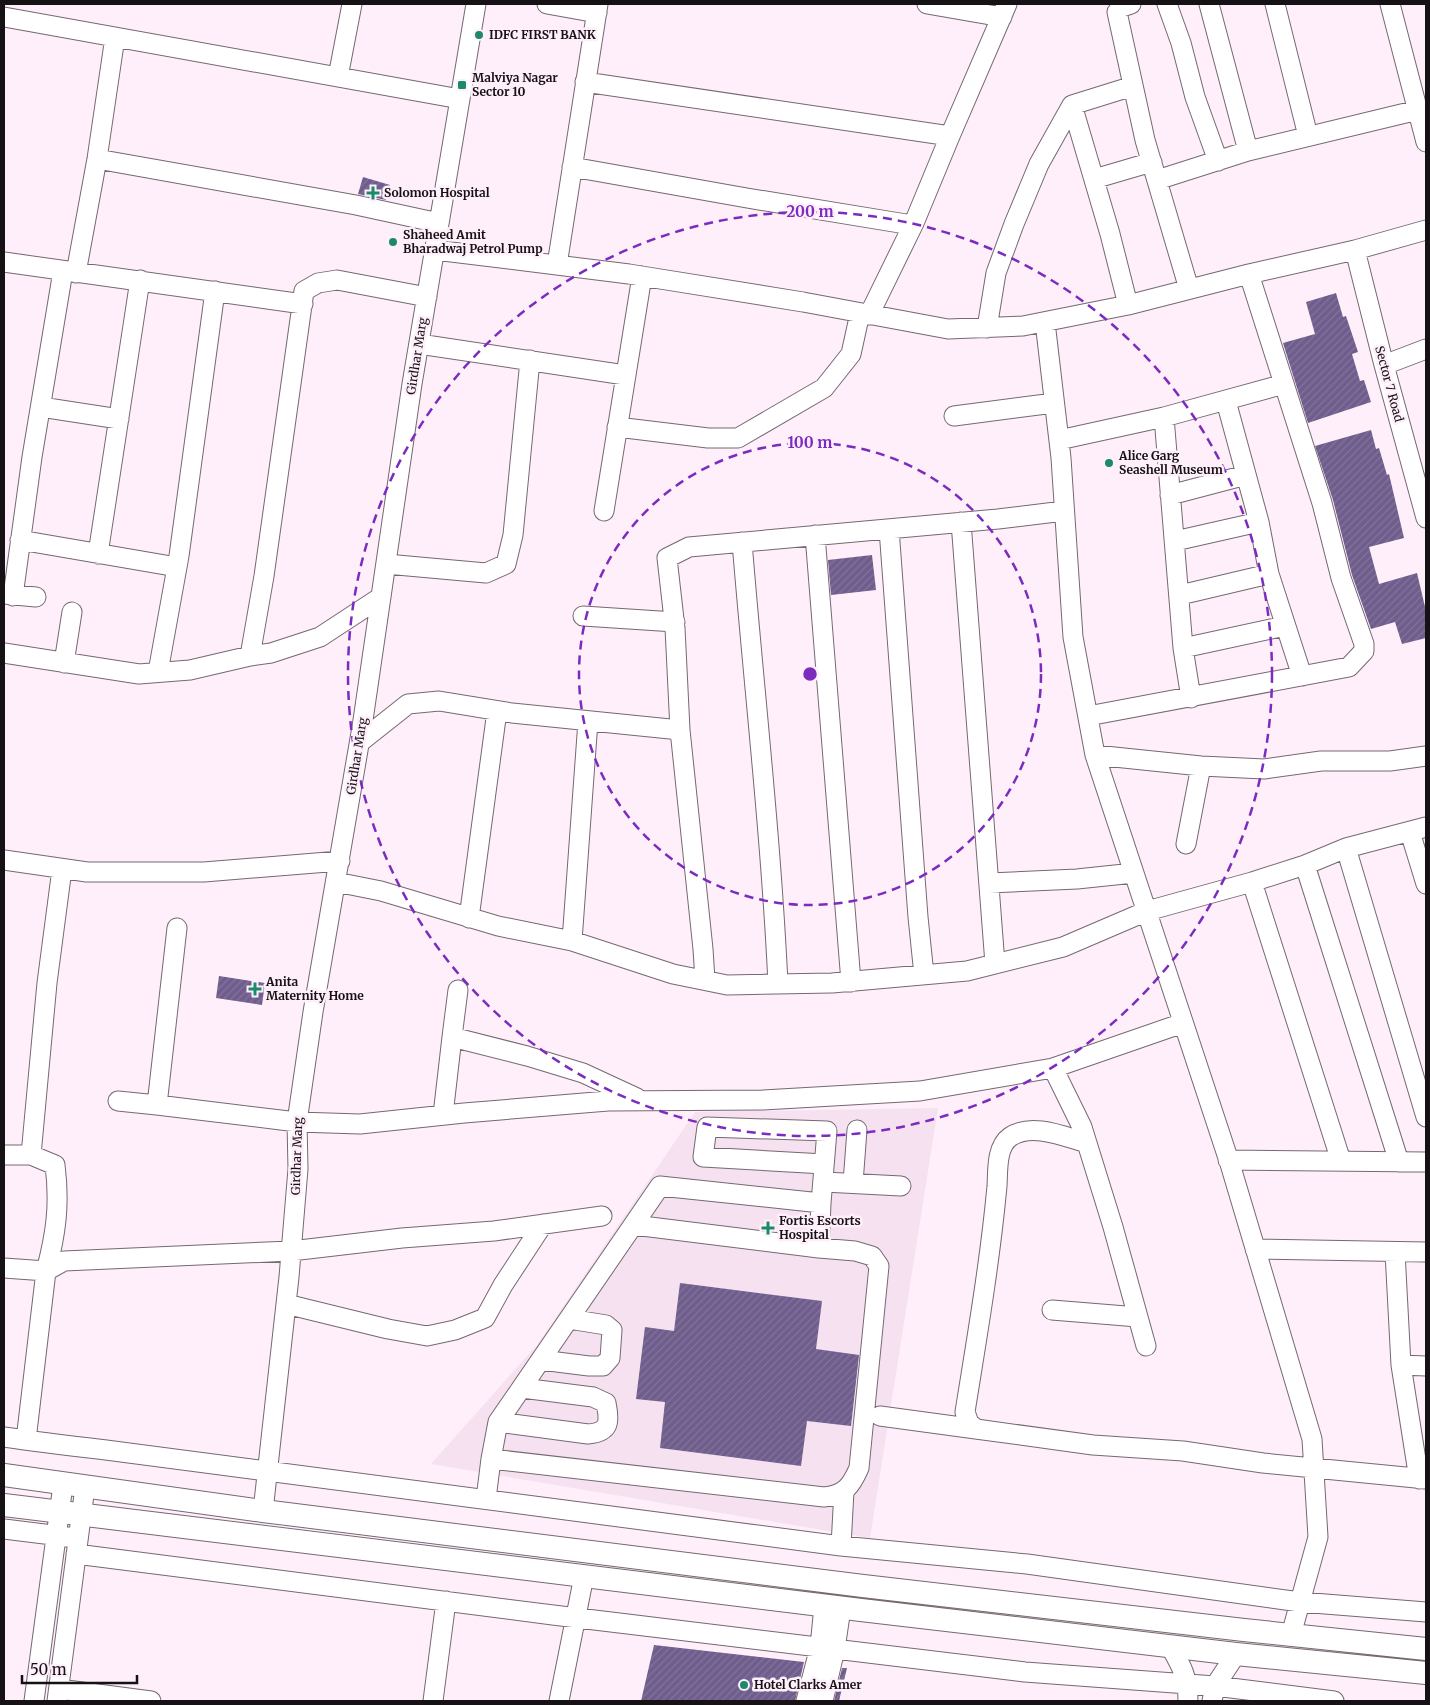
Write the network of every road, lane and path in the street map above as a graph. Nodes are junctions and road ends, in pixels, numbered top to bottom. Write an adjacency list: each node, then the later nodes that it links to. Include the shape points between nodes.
1 (352, 4): 14 (street)
2 (476, 4): 17 (street, Girdhar Marg)
3 (547, 4): 10 (street)
4 (927, 4): 11 (street)
5 (1131, 4): 16 (street, via 1116,12)
6 (1167, 4): 25 (street)
7 (1209, 4): 23 (street)
8 (1275, 4): 21 (street)
9 (1390, 4): 18 (street)
10 (598, 8): 15 (street)
11 (1004, 10): 20 (street)
12 (4, 17): 13 (street)
13 (115, 37): 14 (street); 24 (street)
14 (338, 77): 17 (street)
15 (585, 82): 20 (street); 26 (street)
16 (1133, 86): 19 (street); 27 (street)
17 (460, 99): 29 (street, Girdhar Marg)
18 (1420, 102): 21 (street); 22 (street)
19 (1072, 105): 28 (street); 47 (street, via 1039,164 1011,232 996,273)
20 (950, 136): 30 (street)
21 (1308, 136): 23 (street)
22 (1426, 142)
23 (1248, 151): 25 (street)
24 (98, 159): 29 (street); 36 (street)
25 (1218, 161): 27 (street)
26 (572, 168): 30 (street); 35 (street)
27 (1154, 171): 28 (street); 40 (street)
28 (1094, 179): 44 (street)
29 (439, 223): 32 (street, Girdhar Marg)
30 (912, 225): 45 (street)
31 (1426, 230): 33 (street)
32 (435, 250): 35 (street); 42 (street, Girdhar Marg)
33 (1355, 250): 37 (street); 51 (street, Sector 7 Road)
34 (4, 262): 36 (street)
35 (557, 265): 38 (street)
36 (70, 272): 39 (street); 56 (street)
37 (1249, 274): 40 (street); 53 (street)
38 (642, 276): 45 (street); 52 (street)
39 (140, 280): 41 (street); 59 (street)
40 (1189, 289): 44 (street)
41 (215, 291): 43 (street); 76 (street)
42 (427, 297): 43 (street, via 337,280 318,283 304,291); 48 (street, Girdhar Marg)
43 (303, 304): 88 (street)
44 (1128, 305): 46 (street)
45 (865, 314): 47 (street, via 948,329); 60 (street, via 852,354 824,388 738,438 708,438)
46 (1045, 322): 47 (street); 55 (street)
47 (987, 328)
48 (419, 344): 50 (street); 75 (street, Girdhar Marg)
49 (1426, 349): 51 (street)
50 (530, 360): 52 (street); 75 (street, via 513,535 506,564 486,573)
51 (1384, 365): 66 (street, Sector 7 Road)
52 (625, 375): 60 (street)
53 (1284, 384): 54 (street); 91 (street, via 1322,503 1341,578 1364,644 1364,651 1350,667)
54 (1226, 401): 58 (street); 62 (street)
55 (1054, 403): 57 (street); 61 (street)
56 (41, 406): 59 (street); 71 (street)
57 (954, 416)
58 (1164, 416): 61 (street); 63 (street)
59 (119, 419): 74 (street)
60 (617, 427): 64 (street)
61 (1059, 440): 65 (street)
62 (1246, 475): 63 (street); 68 (street)
63 (1170, 495): 72 (street)
64 (604, 510)
65 (1064, 512): 67 (street); 94 (street, via 1073,637)
66 (1426, 518)
67 (962, 522): 69 (street); 111 (street)
68 (1259, 522): 72 (street); 77 (street)
69 (889, 529): 70 (street); 118 (street)
70 (815, 535): 73 (street); 120 (street)
71 (20, 540): 74 (street); 78 (street)
72 (1175, 541): 79 (street)
73 (742, 542): 84 (street, via 689,547 667,558); 121 (street, via 768,828)
74 (98, 554): 76 (street)
75 (386, 564): 81 (street, Girdhar Marg)
76 (177, 567): 90 (street)
77 (1269, 574): 79 (street); 85 (street)
78 (8, 595): 80 (street)
79 (1180, 595): 86 (street)
80 (36, 597)
81 (381, 597): 88 (street, via 320,637 271,653); 97 (street, Girdhar Marg)
82 (72, 612): 89 (street)
83 (583, 616): 84 (street)
84 (675, 622): 96 (street)
85 (1285, 626): 86 (street); 91 (street)
86 (1183, 648): 92 (street)
87 (4, 653): 89 (street)
88 (250, 656): 90 (street, via 190,670)
89 (64, 663): 90 (street, via 139,674)
90 (158, 672)
91 (1302, 676): 92 (street)
92 (1191, 698): 94 (street)
93 (497, 711): 95 (street); 97 (street, via 439,701 408,704); 114 (street)
94 (1088, 716): 98 (street)
95 (588, 722): 96 (street); 116 (street)
96 (680, 730): 119 (street)
97 (361, 734): 105 (street, Girdhar Marg)
98 (1095, 754): 100 (street); 108 (street)
99 (1426, 756): 100 (street, via 1390,761 1321,761 1264,769)
100 (1201, 766): 102 (street)
101 (1418, 830): 103 (street); 112 (street)
102 (1186, 844)
103 (1346, 848): 106 (street); 130 (street)
104 (4, 860): 107 (street)
105 (340, 861): 107 (street, via 204,872); 109 (street, Girdhar Marg)
106 (1305, 865): 110 (street); 138 (street)
107 (62, 869): 135 (street, via 47,984)
108 (1134, 873): 111 (street); 113 (street)
109 (336, 882): 114 (street, via 381,891); 131 (street, Girdhar Marg)
110 (1252, 882): 113 (street); 137 (street)
111 (989, 883): 117 (street)
112 (1426, 884)
113 (1147, 912): 117 (street, via 1063,947); 123 (street)
114 (470, 918): 116 (street)
115 (177, 928): 128 (street)
116 (572, 940): 119 (street, via 673,974)
117 (995, 964): 118 (street, via 967,971)
118 (924, 975): 120 (street)
119 (705, 980): 121 (street, via 727,985)
120 (851, 982): 121 (street)
121 (778, 984)
122 (458, 990): 124 (street)
123 (1184, 1024): 125 (street); 136 (street)
124 (452, 1037): 126 (street, via 582,1073); 129 (street)
125 (1053, 1068): 126 (street, via 920,1091 763,1100); 133 (street)
126 (642, 1100): 129 (street)
127 (118, 1101): 128 (street)
128 (157, 1105): 131 (street)
129 (443, 1115): 131 (street, via 360,1124)
130 (1426, 1117)
131 (297, 1122): 149 (street, Girdhar Marg, via 298,1169)
132 (857, 1130): 141 (street)
133 (1087, 1142): 156 (street); 165 (street, via 1038,1130 1010,1137 1000,1150 995,1211 966,1412 969,1423)
134 (4, 1155): 135 (street)
135 (31, 1155): 153 (street, via 54,1165 58,1190 54,1240)
136 (1228, 1160): 137 (street); 148 (street)
137 (1341, 1161): 138 (street)
138 (1399, 1162): 139 (street)
139 (1426, 1162)
140 (824, 1173): 140 (street, via 827,1131 707,1127 702,1157); 141 (street); 143 (street)
141 (853, 1183): 142 (street)
142 (901, 1186)
143 (821, 1204): 146 (street, via 660,1186); 147 (street)
144 (602, 1216): 145 (street)
145 (543, 1224): 149 (street); 154 (street, via 485,1318 455,1330 427,1336)
146 (634, 1225): 147 (street); 157 (street)
147 (818, 1248): 174 (street, via 872,1256 879,1266 859,1468)
148 (1255, 1249): 150 (street); 169 (street, via 1312,1439)
149 (291, 1251): 153 (street, via 64,1261); 154 (street, Girdhar Marg)
150 (1395, 1252): 151 (street); 160 (street)
151 (1426, 1252)
152 (4, 1268): 153 (street)
153 (46, 1271): 167 (street)
154 (286, 1304): 170 (street, Girdhar Marg)
155 (1052, 1310): 156 (street)
156 (1138, 1316): 158 (street)
157 (569, 1319): 159 (street); 159 (street, via 606,1325 612,1330 610,1358 603,1366)
158 (1146, 1346)
159 (541, 1360): 162 (street)
160 (1401, 1365): 161 (street); 172 (street)
161 (1426, 1366)
162 (522, 1388): 164 (street); 164 (street, via 593,1397 606,1403 607,1426 600,1433 588,1434)
163 (880, 1416): 165 (street)
164 (498, 1422): 168 (street)
165 (976, 1429): 169 (street, via 1094,1445 1183,1451)
166 (4, 1438): 167 (street)
167 (26, 1440): 170 (street)
168 (491, 1459): 174 (street, via 824,1497); 175 (street)
169 (1314, 1467): 172 (street); 185 (street, via 1318,1537)
170 (267, 1472): 175 (street); 177 (street, Girdhar Marg)
171 (4, 1475): 173 (main road)
172 (1422, 1479)
173 (74, 1486): 177 (main road); 178 (street)
174 (844, 1491): 182 (street)
175 (486, 1499): 182 (street)
176 (4, 1505): 178 (main road)
177 (263, 1511): 189 (main road, via 854,1585)
178 (70, 1513): 180 (street); 181 (street); 183 (main road)
179 (4, 1529): 180 (street)
180 (57, 1535): 181 (street); 199 (street)
181 (77, 1546): 184 (street); 197 (street)
182 (842, 1546): 185 (street, via 1027,1564)
183 (584, 1576): 186 (main road); 188 (street)
184 (446, 1601): 188 (street); 201 (street)
185 (1300, 1602): 187 (street); 189 (street)
186 (833, 1607): 190 (main road); 191 (street)
187 (1426, 1612)
188 (576, 1618): 191 (street); 202 (street)
189 (1291, 1635): 192 (main road)
190 (1170, 1646): 193 (main road); 195 (street, via 1181,1665)
191 (828, 1648): 195 (street); 203 (street); 204 (street)
192 (1426, 1648)
193 (1236, 1654): 194 (main road); 196 (street)
194 (1426, 1673)
195 (1188, 1693): 196 (street)
196 (1213, 1694): 198 (street)
197 (58, 1695): 200 (street)
198 (1304, 1700): 205 (street)
199 (34, 1701)
200 (151, 1701)
201 (433, 1701)
202 (559, 1701)
203 (806, 1701)
204 (823, 1701)
205 (1334, 1701)

